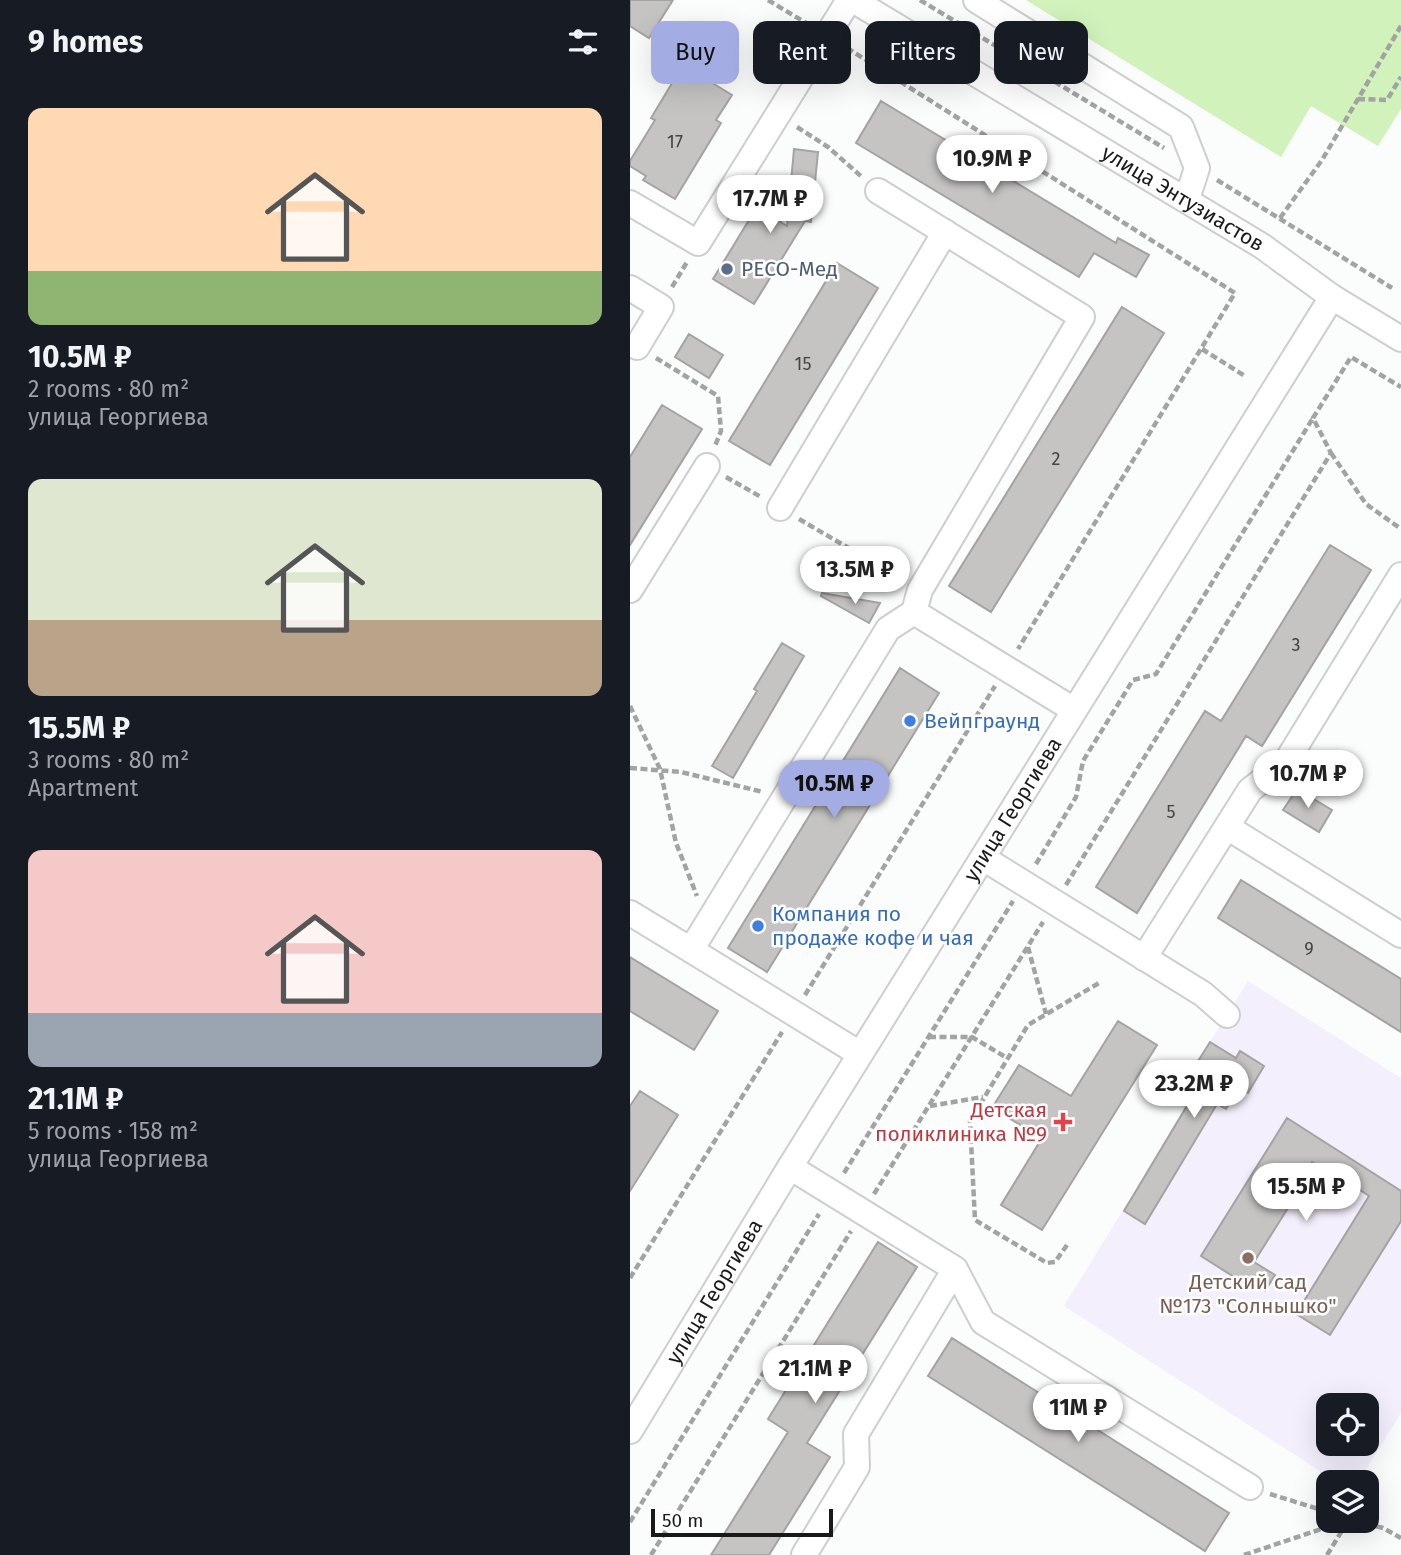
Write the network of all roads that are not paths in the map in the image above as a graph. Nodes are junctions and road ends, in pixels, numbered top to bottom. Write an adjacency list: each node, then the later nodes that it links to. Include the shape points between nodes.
1 (851, 0): 4 (street, улица Энтузиастов); 5 (street, via 698,243)
2 (976, 0): 4 (street, via 1181,127 1196,168)
3 (878, 191): 6 (street)
4 (1187, 199): 8 (street, улица Энтузиастов)
5 (630, 203)
6 (945, 232): 12 (street); 15 (street, via 1082,317)
7 (630, 288): 10 (street, via 660,307)
8 (1332, 297): 9 (street, улица Энтузиастов); 16 (street, улица Георгиева)
9 (1397, 333)
10 (637, 347)
11 (707, 466): 14 (street)
12 (780, 508)
13 (1401, 575): 17 (street, via 1286,762 1250,790)
14 (630, 590)
15 (917, 601): 16 (street); 21 (street, via 888,629)
16 (1074, 710): 18 (street, улица Георгиева)
17 (1227, 827): 20 (street); 22 (street)
18 (983, 858): 22 (street); 24 (street, улица Георгиева)
19 (630, 913): 21 (street)
20 (1401, 934)
21 (691, 950): 24 (street)
22 (1144, 958): 23 (street, via 1203,994)
23 (1227, 1015)
24 (860, 1054): 25 (street, улица Георгиева)
25 (790, 1167): 26 (street); 27 (street, улица Георгиева)
26 (955, 1269): 28 (street, via 983,1322); 29 (street, via 856,1434 857,1467)
27 (630, 1431)
28 (1250, 1487)
29 (804, 1555)

